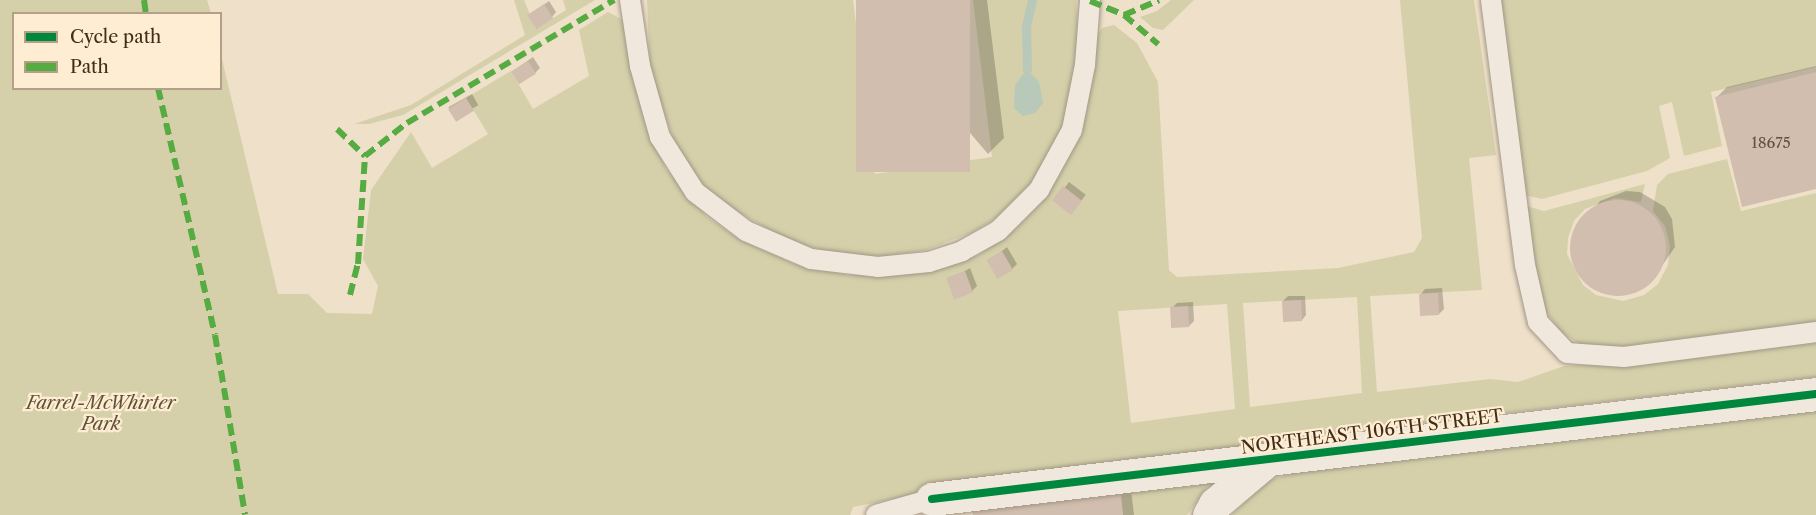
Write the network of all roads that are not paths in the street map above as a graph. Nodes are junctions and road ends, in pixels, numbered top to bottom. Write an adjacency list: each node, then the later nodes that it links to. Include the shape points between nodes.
1 (630, 0): 2 (lane, via 640,66 660,137 695,192 746,231 811,259 878,267 929,262 962,251 998,231 1039,190 1072,130 1085,65)
2 (1090, 0)
3 (1491, 0): 4 (lane, via 1513,198 1525,265 1538,321 1567,353 1624,357)
4 (1816, 332)
5 (1816, 394): 6 (street, NORTHEAST 106TH STREET)
6 (1267, 460): 7 (street, NORTHEAST 106TH STREET); 9 (street, via 1215,504)
7 (932, 500): 8 (lane)
8 (876, 515)
9 (1209, 515)

